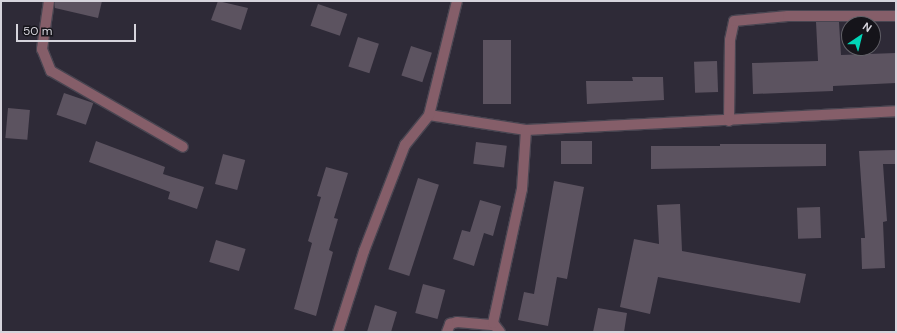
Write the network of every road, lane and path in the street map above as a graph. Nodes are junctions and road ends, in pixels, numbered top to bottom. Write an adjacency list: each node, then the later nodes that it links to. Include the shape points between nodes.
1 (50, 1): 8 (street, via 42,49 51,71)
2 (458, 1): 5 (street)
3 (896, 16): 6 (street, via 788,16 734,21 730,40)
4 (896, 111): 6 (street)
5 (429, 115): 7 (street); 10 (street, via 405,145 364,251)
6 (729, 122): 7 (street)
7 (526, 130): 9 (street, via 522,189 495,304)
8 (183, 147)
9 (497, 328): 11 (street, via 457,322 450,324)
10 (338, 332)
11 (447, 332)

